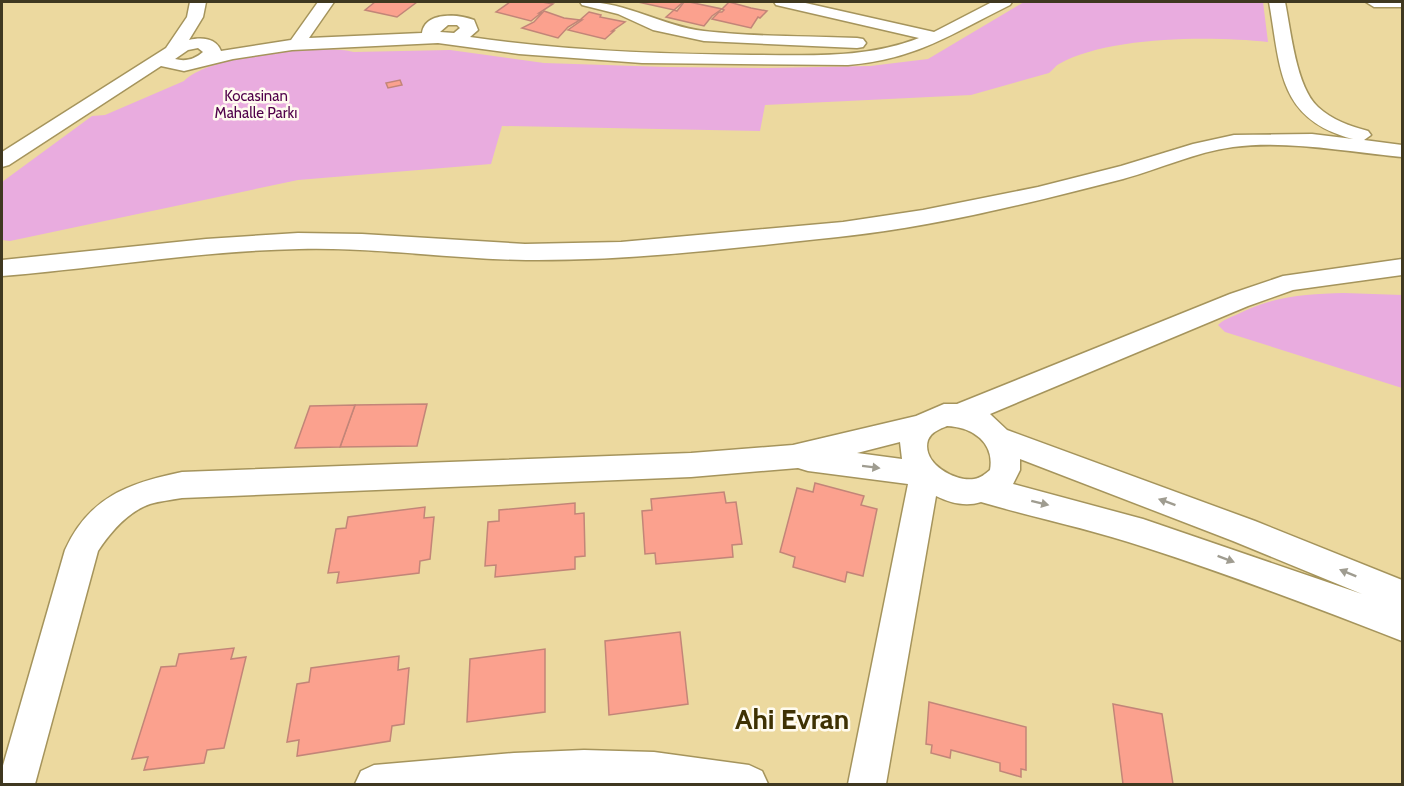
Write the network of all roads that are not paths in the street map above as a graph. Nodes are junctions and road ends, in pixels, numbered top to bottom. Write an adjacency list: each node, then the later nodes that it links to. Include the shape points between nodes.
1 (326, 2): 12 (street)
2 (588, 2): 13 (street, via 624,11 659,26 704,36)
3 (782, 2): 11 (street)
4 (1004, 2): 11 (street)
5 (1277, 2): 17 (street, via 1293,75)
6 (1374, 2): 7 (street)
7 (1402, 2)
8 (456, 3): 10 (street)
9 (197, 9): 14 (street); 16 (street)
10 (451, 29): 12 (street); 15 (street); 15 (street)
11 (935, 37): 13 (street)
12 (301, 39): 14 (street, via 247,50)
13 (912, 48): 15 (street, via 870,57 800,60)
14 (206, 50): 16 (street)
15 (531, 50)
16 (174, 56): 20 (street, via 75,112)
17 (1304, 105): 18 (street, via 1282,127); 19 (street, via 1332,125)
18 (1250, 139): 19 (street, via 1312,140); 22 (street, via 1200,148 1038,195 843,229 586,251 487,251 297,241)
19 (1402, 149)
20 (2, 161)
21 (2, 261): 22 (street)
22 (40, 263): 24 (street)
23 (1402, 267): 25 (street, via 1291,282)
24 (2, 268)
25 (960, 415): 26 (street, via 930,418); 27 (street, via 988,428)
26 (920, 426): 28 (street); 29 (street, via 912,449)
27 (999, 440): 30 (street, via 1005,451 1003,475); 31 (street, one-way to 27, via 1244,531)
28 (793, 457): 29 (street, one-way to 29); 33 (street, via 691,465 182,485 142,494 113,512 81,550)
29 (925, 474): 30 (street, via 952,490); 36 (street)
30 (983, 490): 32 (street, one-way to 32, via 1208,552)
31 (1402, 595)
32 (1402, 625)
33 (16, 784)
34 (374, 784): 35 (street, via 600,769 652,771)
35 (749, 784)
36 (867, 784)

